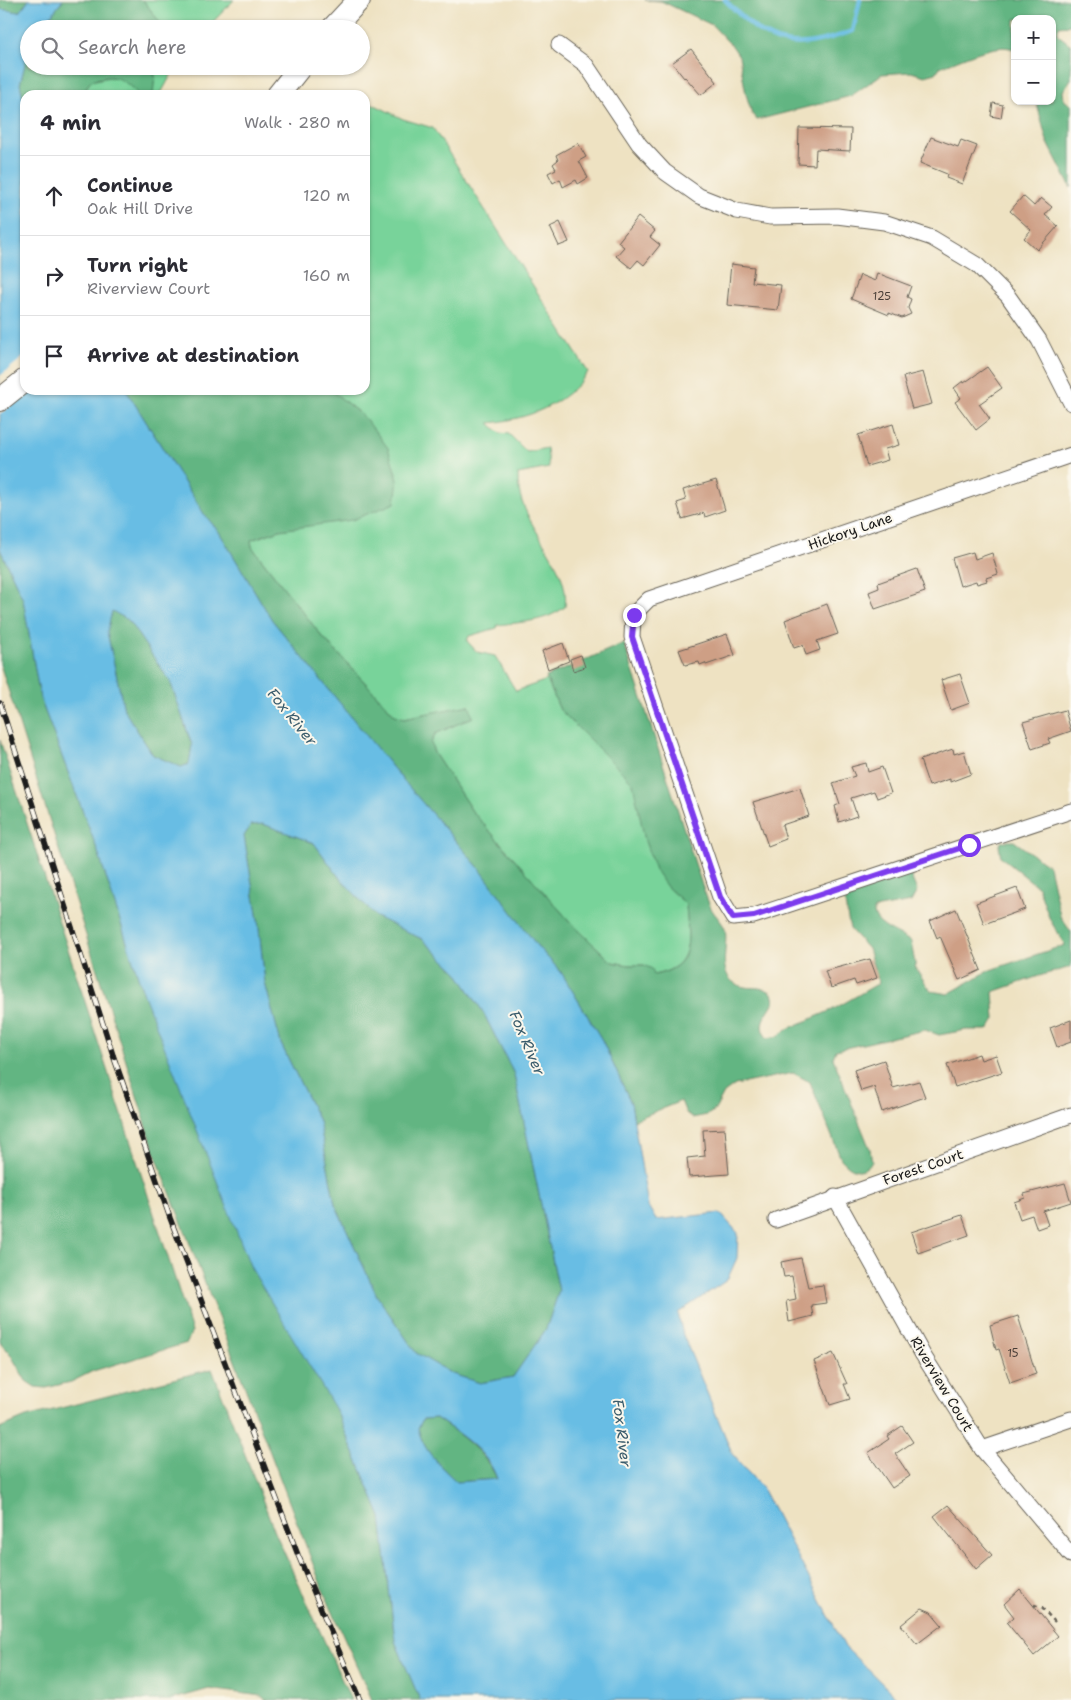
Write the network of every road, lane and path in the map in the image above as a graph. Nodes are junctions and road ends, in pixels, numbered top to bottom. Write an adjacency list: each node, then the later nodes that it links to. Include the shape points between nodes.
1 (359, 0): 2 (main road)
2 (340, 20)
3 (559, 45): 8 (street, via 586,64 639,144 665,172 699,196 737,211 770,217 837,216 884,222 932,238 977,265 1008,296 1038,340)
4 (294, 75): 5 (main road)
5 (282, 90)
6 (20, 384): 7 (main road)
7 (0, 400)
8 (1071, 403)
9 (1071, 455): 10 (street, Hickory Lane, via 649,599 634,615 632,637 720,897 733,918 754,916)
10 (1071, 811)
11 (1071, 1116): 12 (street, Forest Court)
12 (835, 1197): 13 (street, Forest Court); 15 (street, Riverview Court, via 924,1355)
13 (776, 1220)
14 (1071, 1419): 15 (street)
15 (982, 1449): 16 (street, Riverview Court)
16 (1071, 1556)
17 (1034, 1605): 18 (path, via 1042,1607)
18 (1055, 1622)

